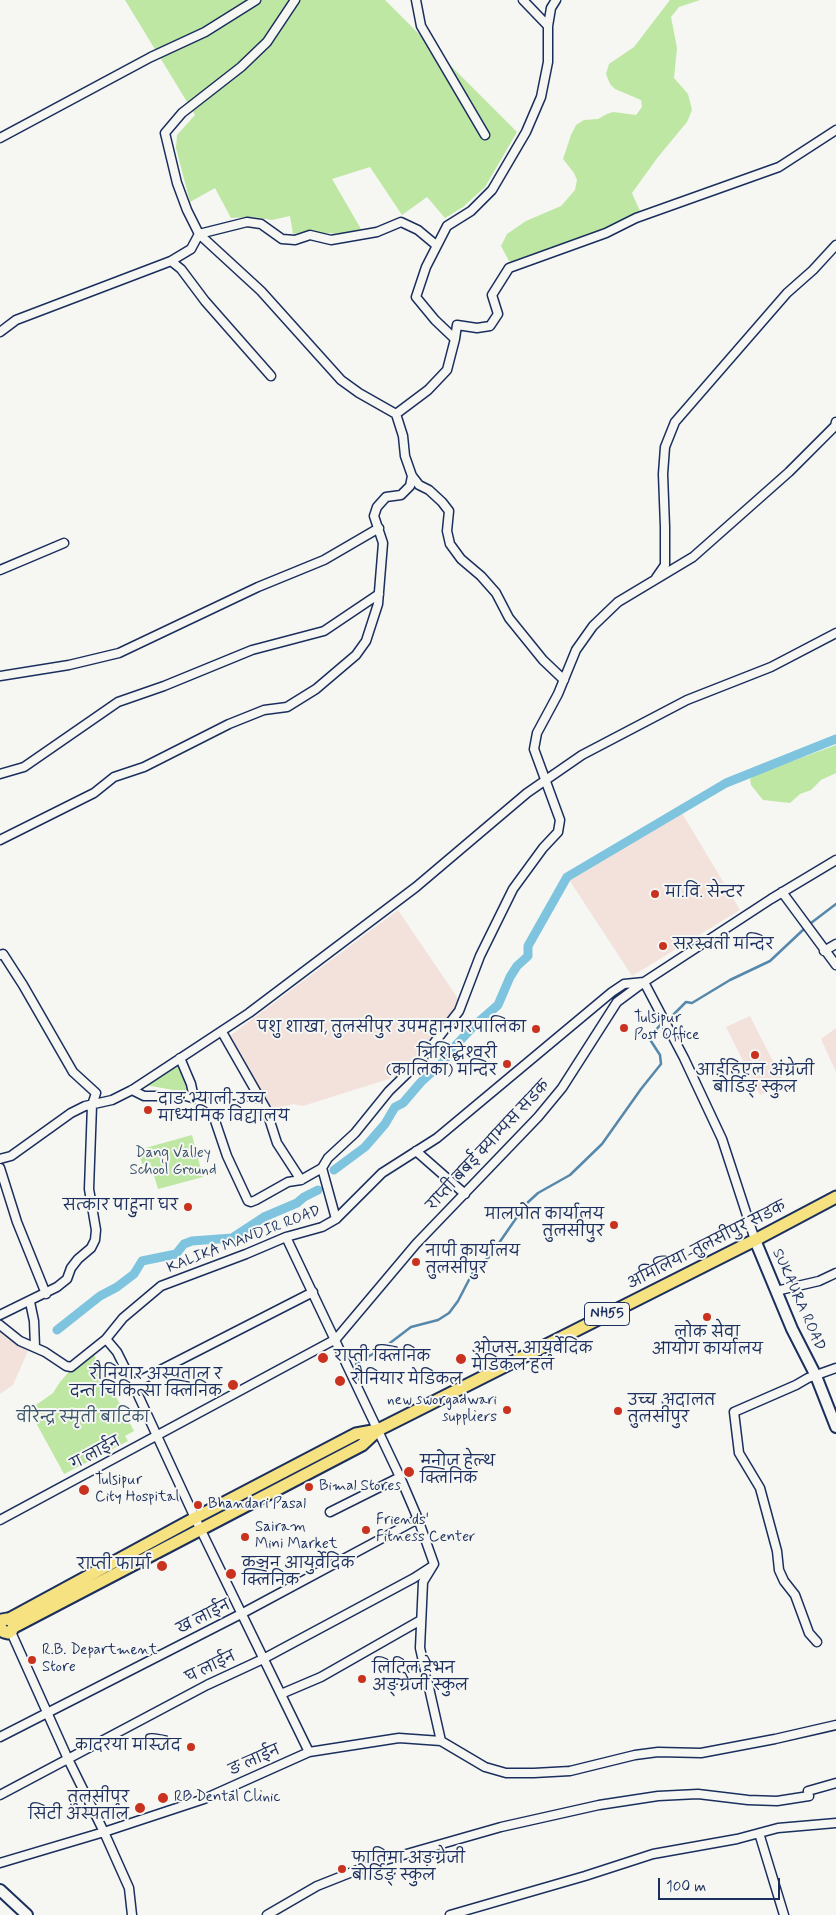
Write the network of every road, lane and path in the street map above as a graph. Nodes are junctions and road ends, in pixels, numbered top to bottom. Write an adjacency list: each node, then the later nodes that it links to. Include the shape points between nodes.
1 (256, 0): 9 (street, via 205,32 151,57)
2 (295, 0): 10 (street, via 267,42 241,67 182,113 165,132 177,183)
3 (416, 0): 8 (street, via 421,26)
4 (523, 0): 6 (street)
5 (556, 0): 6 (street)
6 (548, 26): 11 (street, via 548,62 541,97 526,132 492,190 471,211 447,226)
7 (836, 130): 15 (street, via 779,167 509,268 492,295 498,314 490,326 457,325)
8 (485, 134)
9 (0, 138)
10 (199, 234): 11 (street, via 247,222 261,224 282,239 295,240 310,234 331,240 377,232 401,222 418,230); 13 (street, via 191,249); 17 (street, via 261,291 340,380)
11 (436, 245): 15 (street, via 416,297)
12 (836, 245): 23 (street, via 786,293 675,422 665,447 664,565)
13 (171, 260): 14 (street, via 16,320); 16 (street)
14 (0, 332)
15 (455, 338): 17 (street, via 447,370 428,390)
16 (271, 376)
17 (396, 414): 19 (street)
18 (836, 422): 23 (street, via 789,472 693,557)
19 (412, 476): 20 (street, via 410,486 401,495 386,497 377,507 374,516); 27 (street, via 449,511 447,531 450,544 460,559 496,593 510,618 543,660)
20 (379, 528): 24 (street, via 382,543); 26 (street, via 324,560 258,587 119,653)
21 (64, 544): 22 (street)
22 (0, 570)
23 (655, 580): 27 (street, via 618,602 593,626 576,650)
24 (379, 594): 28 (street, via 324,631 252,650 118,702 24,766); 30 (street, via 366,641 356,655 287,707 264,710 229,724 144,767 114,777 94,793)
25 (836, 633): 29 (street, via 771,667 686,700 582,756)
26 (0, 676)
27 (564, 680): 29 (street, via 537,733 534,749)
28 (0, 774)
29 (545, 780): 38 (street, via 416,887); 48 (street, via 560,820 558,832 513,888 480,956 459,1011 420,1061 389,1091)
30 (0, 839)
31 (836, 860): 32 (street, राप्ती बबई क्याम्पस सडक)
32 (782, 892): 34 (street); 37 (street, राप्ती बबई क्याम्पस सडक)
33 (836, 944): 34 (street)
34 (824, 951): 36 (street)
35 (0, 955): 43 (street, via 3,954 23,985 73,1072 96,1093)
36 (836, 965)
37 (644, 982): 45 (street, KALIKA MANDIR ROAD, via 624,984 612,992 468,1114); 50 (street, राप्ती बबई क्याम्पस सडक, via 617,1002 562,1088); 54 (street, via 722,1139)
38 (222, 1032): 39 (street); 44 (street)
39 (180, 1058): 40 (street); 41 (street)
40 (132, 1090): 41 (street, via 144,1096); 43 (street)
41 (194, 1098): 42 (street)
42 (209, 1103): 44 (street); 49 (street, via 227,1156 248,1201 256,1200 288,1182)
43 (92, 1105): 46 (street, via 71,1113 11,1156); 58 (street, via 89,1189 95,1240 71,1268 67,1280)
44 (266, 1110): 49 (street, via 277,1144)
45 (416, 1151): 50 (street); 52 (street, KALIKA MANDIR ROAD, via 382,1173)
46 (0, 1159)
47 (0, 1168): 58 (street, via 17,1222)
48 (322, 1168): 49 (street); 52 (street)
49 (301, 1180)
50 (464, 1194): 63 (street, राप्ती बबई क्याम्पस सडक, via 416,1244)
51 (836, 1197): 54 (main road, अमिलिया-तुलसीपुर सडक / NH55)
52 (336, 1219): 53 (street, KALIKA MANDIR ROAD, via 322,1227)
53 (286, 1237): 57 (street); 62 (street, KALIKA MANDIR ROAD, via 161,1286 123,1318)
54 (755, 1240): 56 (street, SUKAURA ROAD); 69 (main road, अमिलिया-तुलसीपुर सडक / NH55)
55 (836, 1273): 56 (street, via 819,1281)
56 (776, 1291): 66 (street, SUKAURA ROAD)
57 (313, 1292): 63 (street); 67 (street)
58 (46, 1294): 59 (street)
59 (30, 1302): 60 (street); 64 (street)
60 (0, 1315)
61 (0, 1325): 64 (street)
62 (106, 1339): 64 (street, KALIKA MANDIR ROAD, via 71,1367); 67 (street, via 117,1352)
63 (336, 1339): 69 (street); 70 (street, ग लाईन)
64 (35, 1348)
65 (836, 1368): 66 (street)
66 (816, 1376): 68 (street, SUKAURA ROAD); 80 (street, via 734,1412 739,1453 760,1488 779,1570 795,1594 809,1633)
67 (133, 1384): 70 (street)
68 (836, 1427)
69 (378, 1430): 71 (street); 75 (main road, NH55, via 362,1445)
70 (157, 1436): 73 (street, ग लाईन); 75 (street)
71 (400, 1477): 72 (street); 74 (street)
72 (330, 1512)
73 (0, 1520)
74 (418, 1520): 76 (street); 77 (street, ख लाईन)
75 (197, 1524): 77 (street); 79 (main road, NH55)
76 (434, 1564): 78 (street, via 423,1582); 81 (street, घ लाईन, via 414,1578)
77 (241, 1614): 81 (street); 83 (street, ख लाईन)
78 (421, 1620): 82 (street, via 321,1677); 86 (street, via 420,1648)
79 (4, 1625): 83 (street)
80 (816, 1642)
81 (263, 1659): 82 (street); 88 (street, घ लाईन, via 207,1685)
82 (281, 1694): 87 (street)
83 (47, 1712): 85 (street, ख लाईन); 88 (street)
84 (836, 1725): 86 (street, via 701,1753 658,1752 570,1771 534,1773 506,1773 485,1767)
85 (0, 1738)
86 (441, 1741): 87 (street, ङ लाईन, via 398,1738)
87 (309, 1752): 92 (street, ङ लाईन, via 204,1799)
88 (68, 1760): 90 (street, घ लाईन); 92 (street)
89 (836, 1783): 98 (street, via 808,1791 809,1796 778,1801 698,1794 599,1804 501,1827 375,1863 317,1886)
90 (0, 1796)
91 (836, 1823): 93 (street, via 778,1828)
92 (104, 1832): 94 (street, ङ लाईन); 97 (street, via 129,1888)
93 (759, 1833): 99 (street, via 653,1854); 100 (street)
94 (0, 1863)
95 (0, 1890): 96 (street)
96 (27, 1915)
97 (132, 1915)
98 (267, 1915)
99 (450, 1915)
100 (784, 1915)

